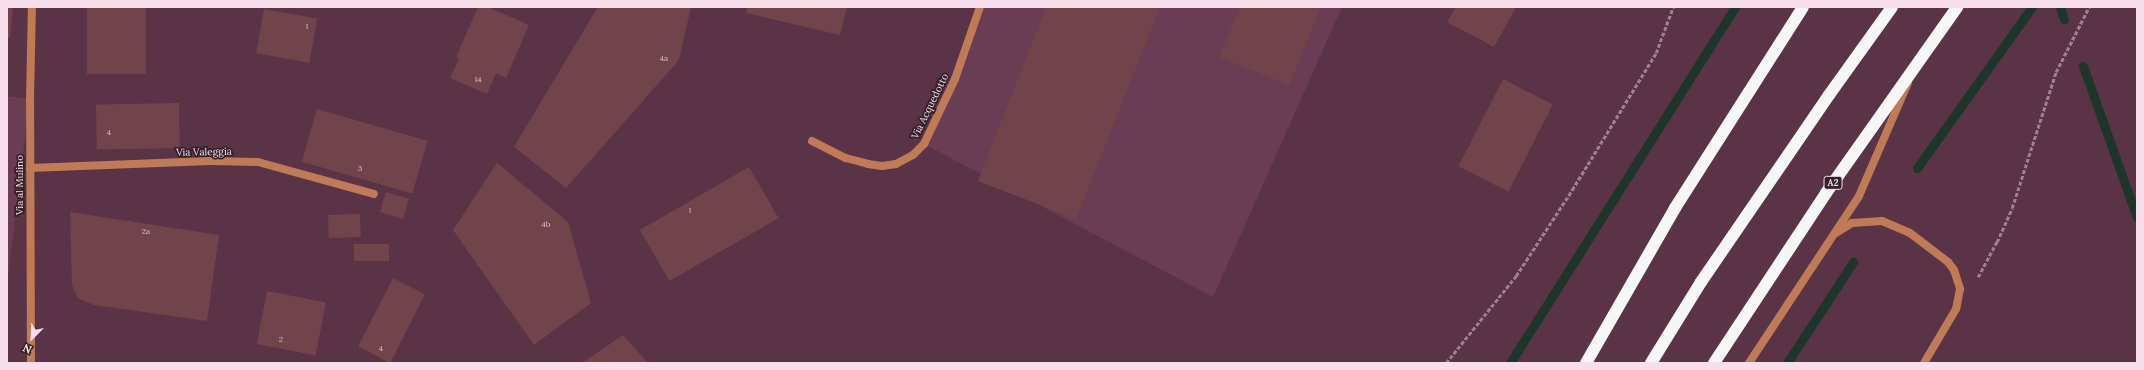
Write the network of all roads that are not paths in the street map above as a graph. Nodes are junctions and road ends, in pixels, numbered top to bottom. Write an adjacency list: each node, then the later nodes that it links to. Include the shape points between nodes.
1 (32, 7): 8 (street, Via al Mulino)
2 (980, 7): 7 (street, Via Acquedotto, via 955,79 924,144 913,155 896,164 882,166 846,158)
3 (1803, 7): 12 (highway, via 1675,208)
4 (1892, 7): 13 (highway, via 1715,263)
5 (1957, 7): 6 (highway, A2)
6 (1918, 62): 10 (street, via 1859,196); 14 (highway, A2, via 1821,200)
7 (812, 141)
8 (30, 168): 9 (street, Via Valeggia, via 210,160 258,162); 11 (street, Via al Mulino)
9 (374, 194)
10 (1825, 244): 15 (street); 16 (street, via 1852,223 1882,221 1910,233 1948,262 1958,279 1960,289 1952,320)
11 (31, 363)
12 (1586, 363)
13 (1651, 363)
14 (1714, 363)
15 (1749, 363)
16 (1924, 363)

